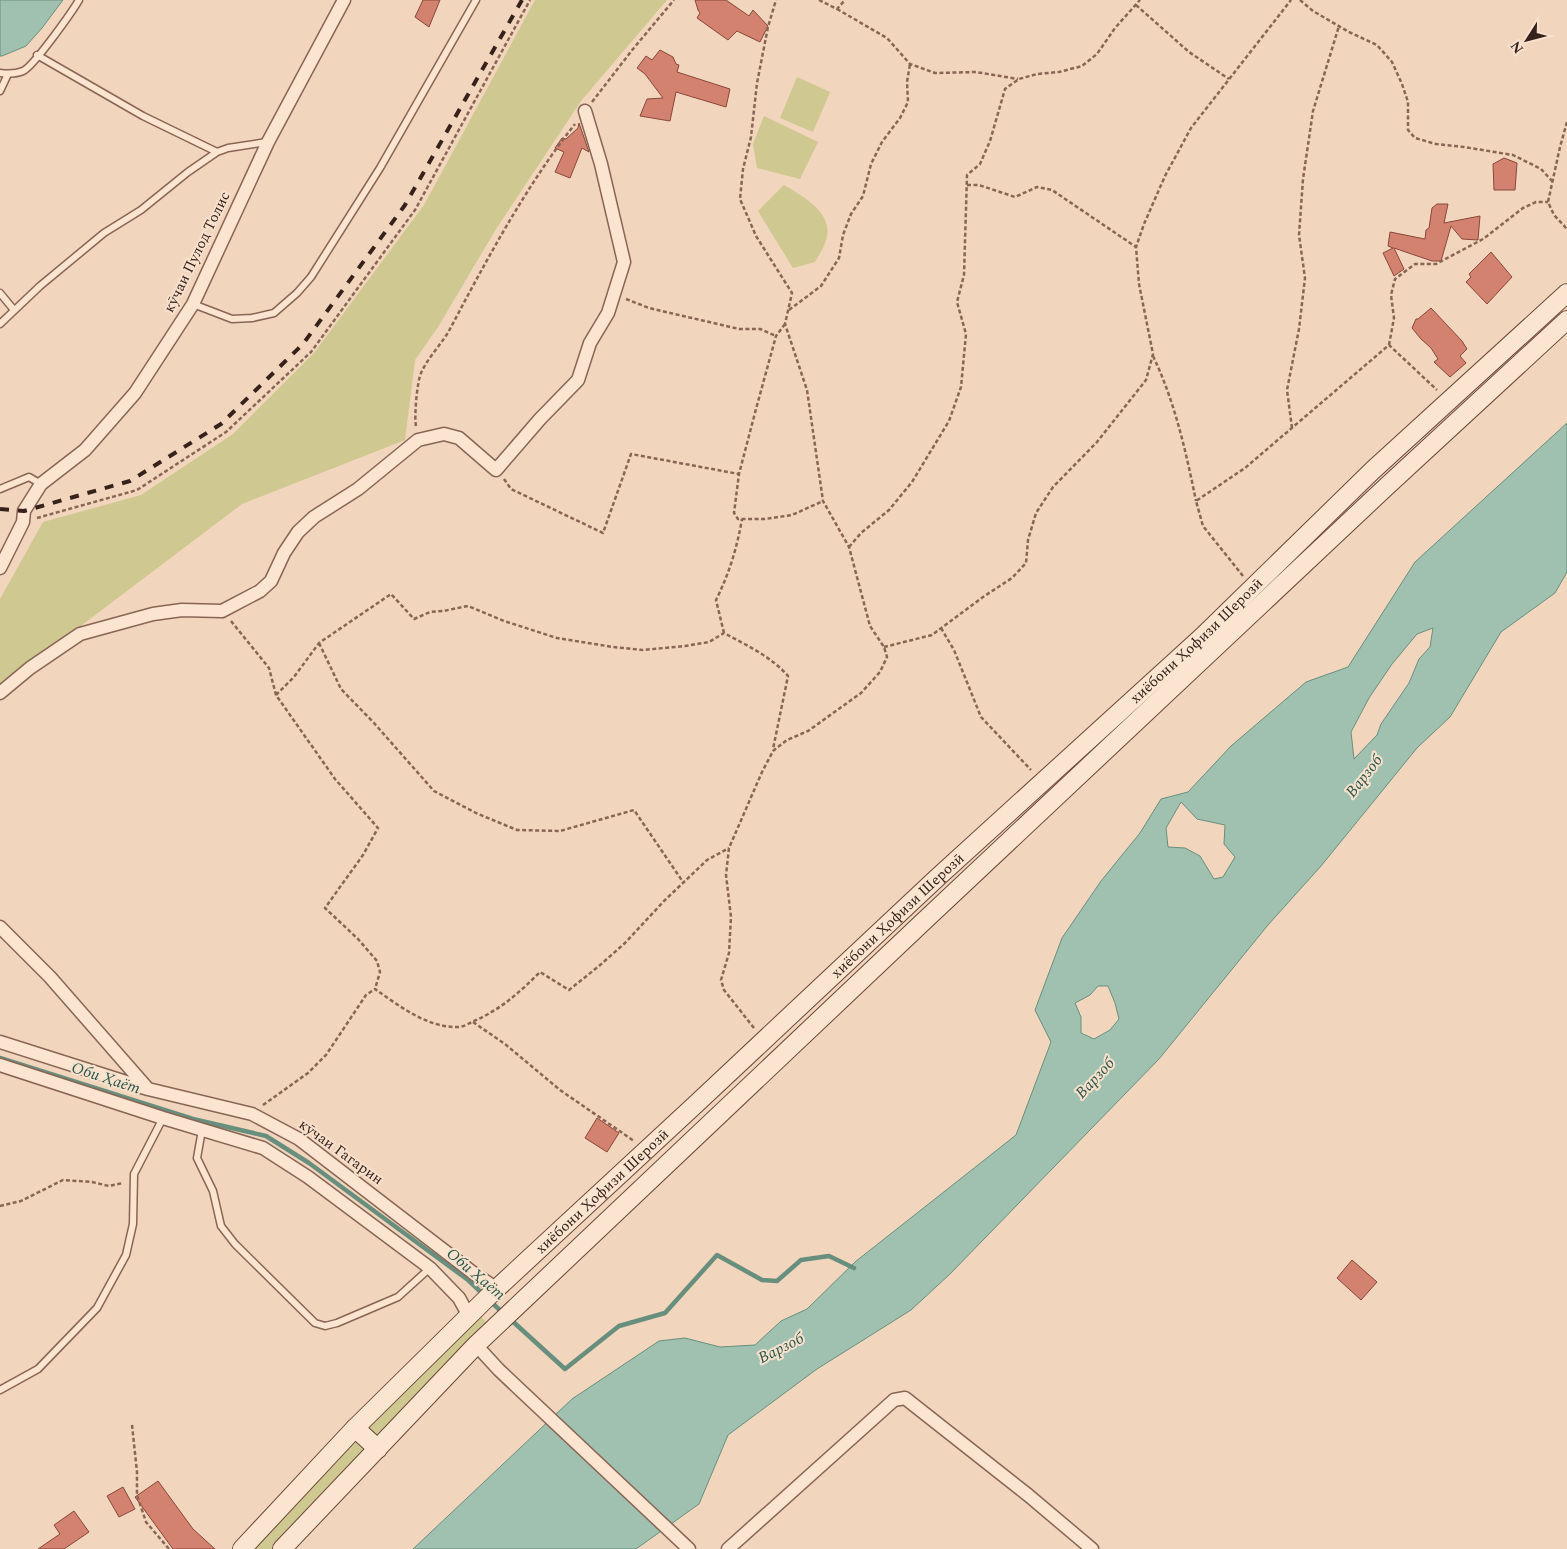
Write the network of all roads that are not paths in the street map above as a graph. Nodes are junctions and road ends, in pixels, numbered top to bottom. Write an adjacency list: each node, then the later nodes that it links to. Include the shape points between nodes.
1 (79, 0): 4 (lane)
2 (344, 0): 9 (street, кӯчаи Пулод Толис)
3 (476, 0): 13 (lane, via 380,168 311,277 297,293 274,313 252,318 232,318)
4 (37, 55): 6 (lane, via 25,70); 10 (lane, via 143,116)
5 (0, 73): 6 (lane)
6 (8, 74): 7 (lane)
7 (0, 92)
8 (585, 111): 20 (street, via 624,262 608,313 590,342 578,380 496,470 459,438 444,434 418,440 298,532 271,581 260,590 222,611 182,610 153,614 80,634)
9 (268, 142): 10 (lane); 13 (street, кӯчаи Пулод Толис)
10 (217, 152): 14 (lane, via 141,210 104,233)
11 (0, 293): 14 (lane)
12 (1567, 294): 28 (main road, хиёбони Ҳофизи Шерозӣ, via 1374,470 1202,637 938,876)
13 (193, 304): 17 (street, кӯчаи Пулод Толис, via 134,393 85,450)
14 (14, 310): 16 (lane)
15 (1567, 320): 30 (main road, хиёбони Ҳофизи Шерозӣ, via 1039,812)
16 (0, 324)
17 (41, 484): 18 (lane, via 28,477); 19 (street, кӯчаи Пулод Толис, via 24,511 23,522)
18 (0, 489)
19 (0, 568)
20 (0, 693)
21 (0, 926): 24 (street, via 50,976)
22 (0, 1042): 24 (street, кӯчаи Гагарин)
23 (0, 1065): 25 (street)
24 (148, 1088): 28 (street, кӯчаи Гагарин, via 252,1114 299,1139)
25 (163, 1118): 26 (street); 31 (lane, via 134,1174 133,1224 126,1255 97,1308 38,1369)
26 (202, 1129): 27 (street, via 263,1148 308,1177); 27 (lane, via 197,1158 213,1191 222,1226 235,1244 314,1323 326,1326 337,1323 398,1297)
27 (430, 1268): 29 (street)
28 (495, 1291): 29 (main road, хиёбони Ҳофизи Шерозӣ)
29 (471, 1314): 32 (main road, хиёбони Ҳофизи Шерозӣ)
30 (476, 1345): 33 (main road, хиёбони Ҳофизи Шерозӣ); 36 (street)
31 (0, 1390)
32 (355, 1428): 33 (main road); 34 (main road, хиёбони Ҳофизи Шерозӣ)
33 (378, 1449): 35 (main road, хиёбони Ҳофизи Шерозӣ)
34 (242, 1549)
35 (282, 1549)
36 (689, 1549)
37 (728, 1549): 38 (street, via 894,1400 905,1398)
38 (1092, 1549)

